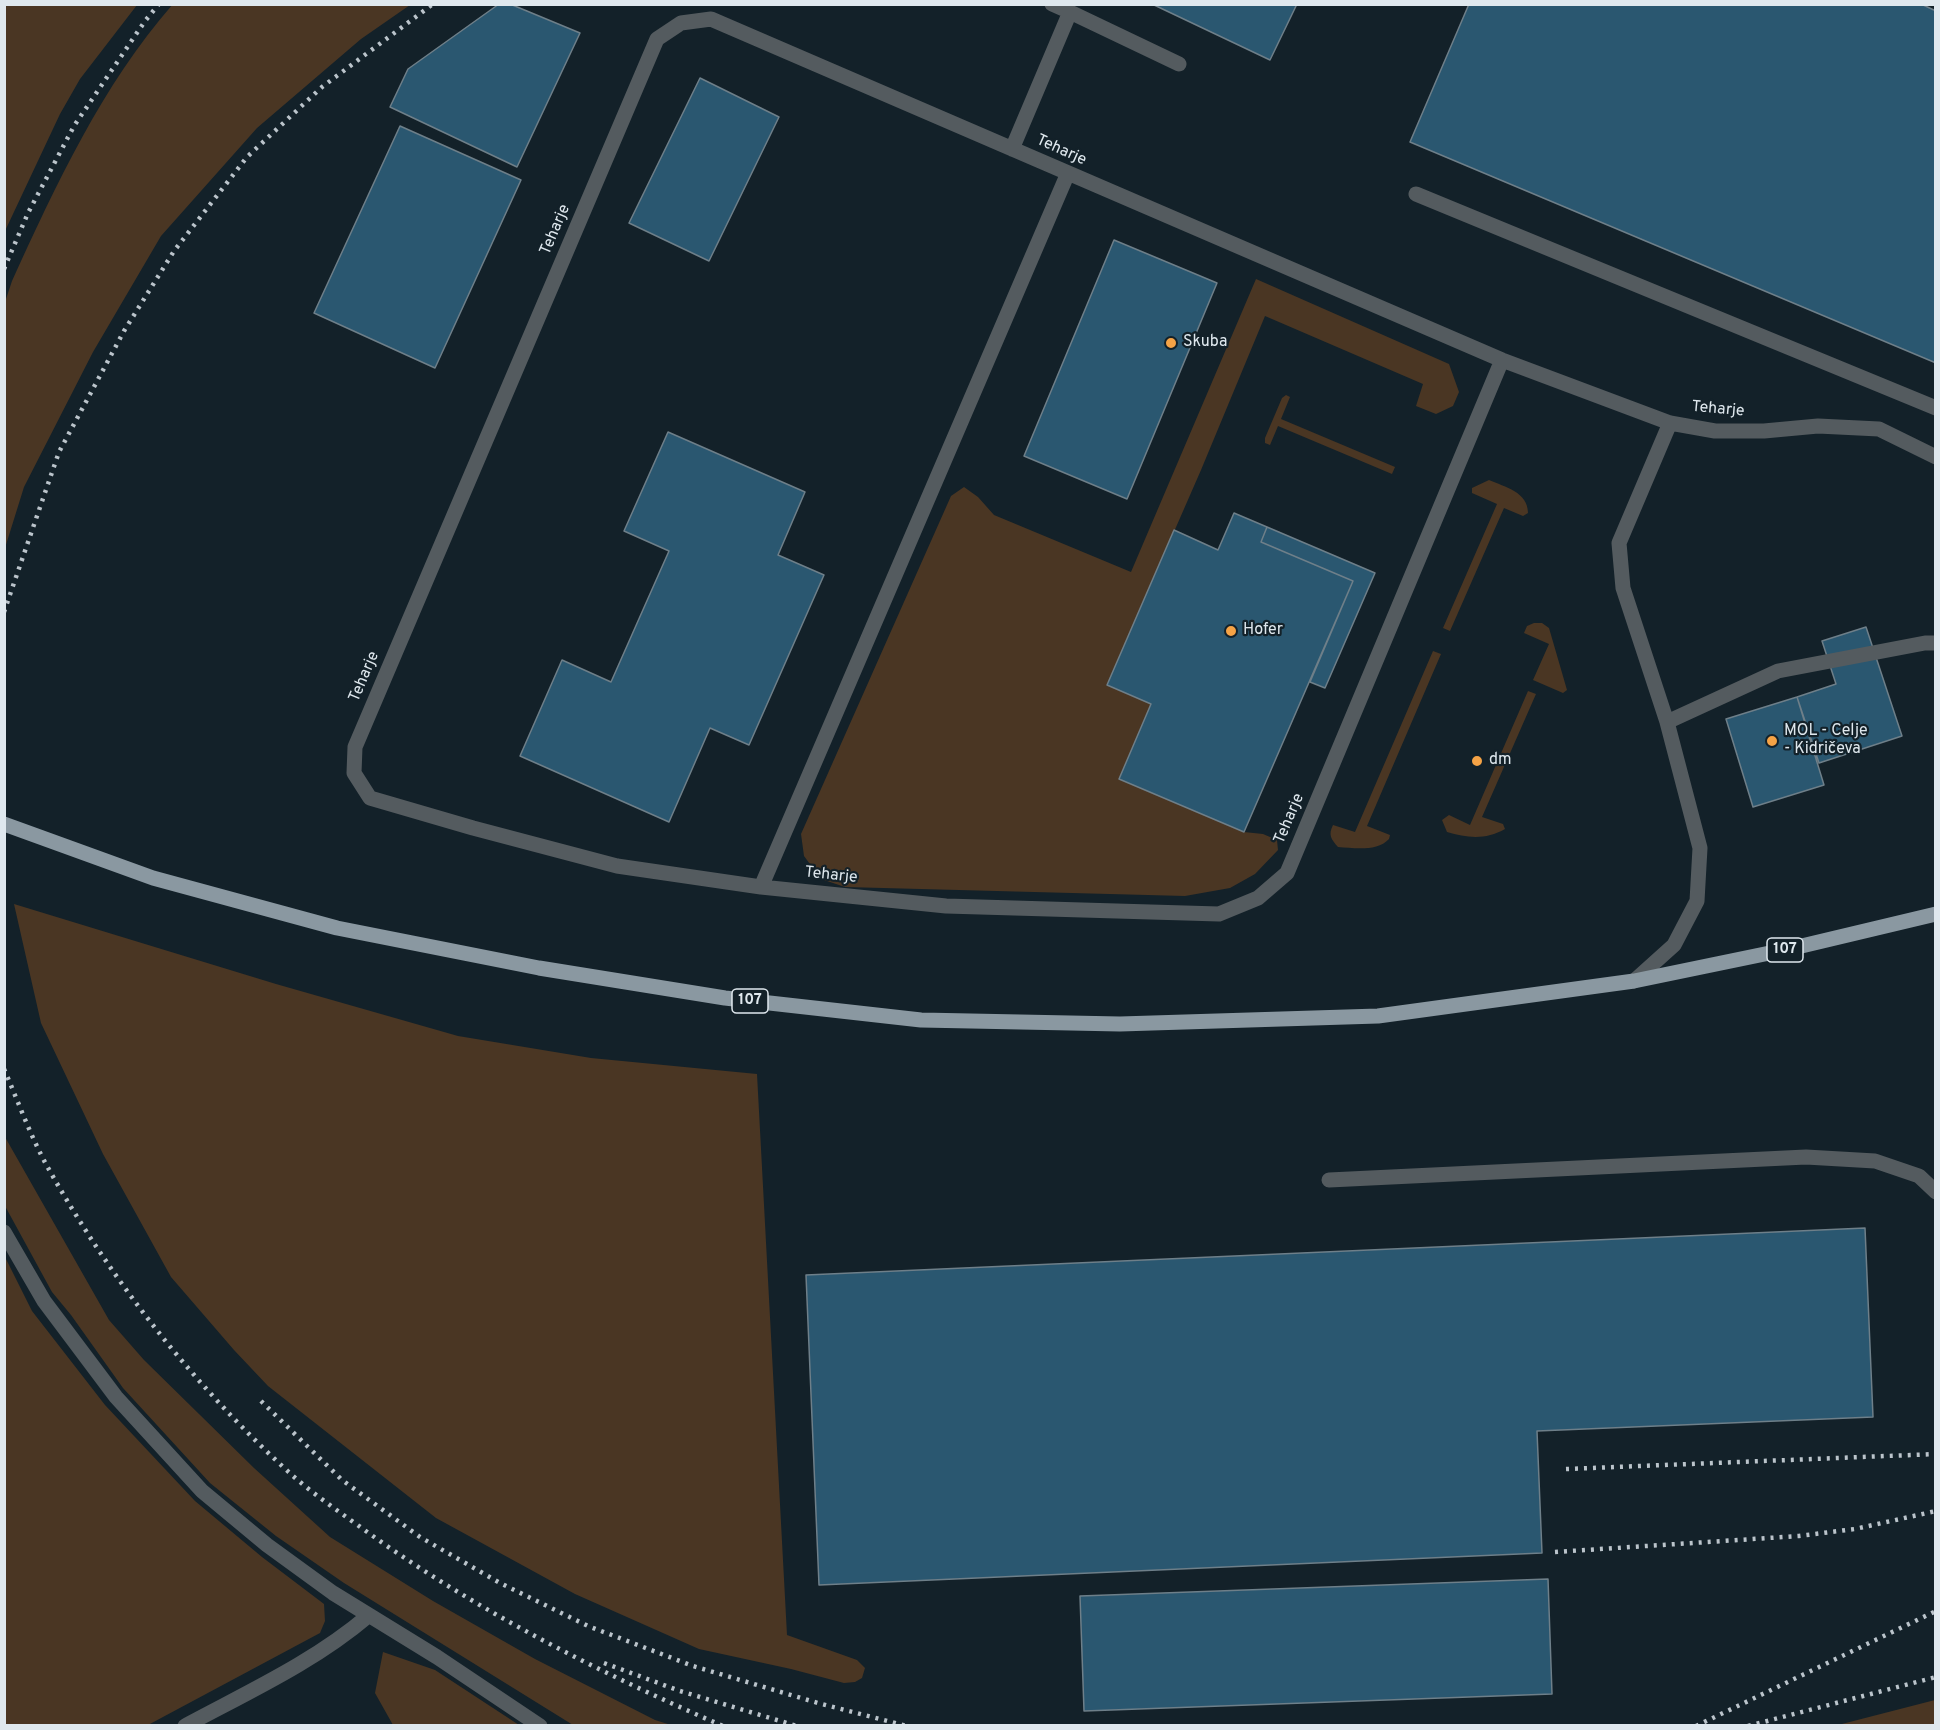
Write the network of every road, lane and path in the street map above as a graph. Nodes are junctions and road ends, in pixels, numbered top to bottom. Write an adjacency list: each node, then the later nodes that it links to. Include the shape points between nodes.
1 (1052, 4): 2 (street)
2 (1070, 12): 3 (street); 4 (street)
3 (1179, 64)
4 (1012, 149): 5 (street, Teharje); 14 (street, Teharje, via 711,19 681,23 657,39 355,747 354,773 370,798 616,866)
5 (1068, 173): 7 (street, Teharje); 14 (street)
6 (1416, 194): 8 (street)
7 (1502, 360): 9 (street, Teharje); 14 (street, Teharje, via 1287,873 1258,898 1219,914 946,906)
8 (1935, 408)
9 (1670, 423): 10 (street, Teharje, via 1715,431 1818,426 1879,429); 12 (street, via 1619,543 1623,588)
10 (1935, 457)
11 (1935, 643): 12 (street, via 1778,671)
12 (1667, 722): 16 (street, via 1700,849 1697,901 1674,945)
13 (4, 824): 16 (main road, 107, via 153,878 337,928 539,969 714,997 921,1020 1120,1024 1378,1016)
14 (761, 887)
15 (1935, 914): 16 (main road, 107)
16 (1634, 981)
17 (1329, 1180): 18 (street, via 1806,1157 1875,1161 1919,1176)
18 (1935, 1192)
19 (4, 1232): 20 (street, via 44,1301 116,1397 202,1491 267,1545)
20 (368, 1616): 21 (street, via 305,1662); 22 (street)
21 (185, 1725)
22 (540, 1725)

